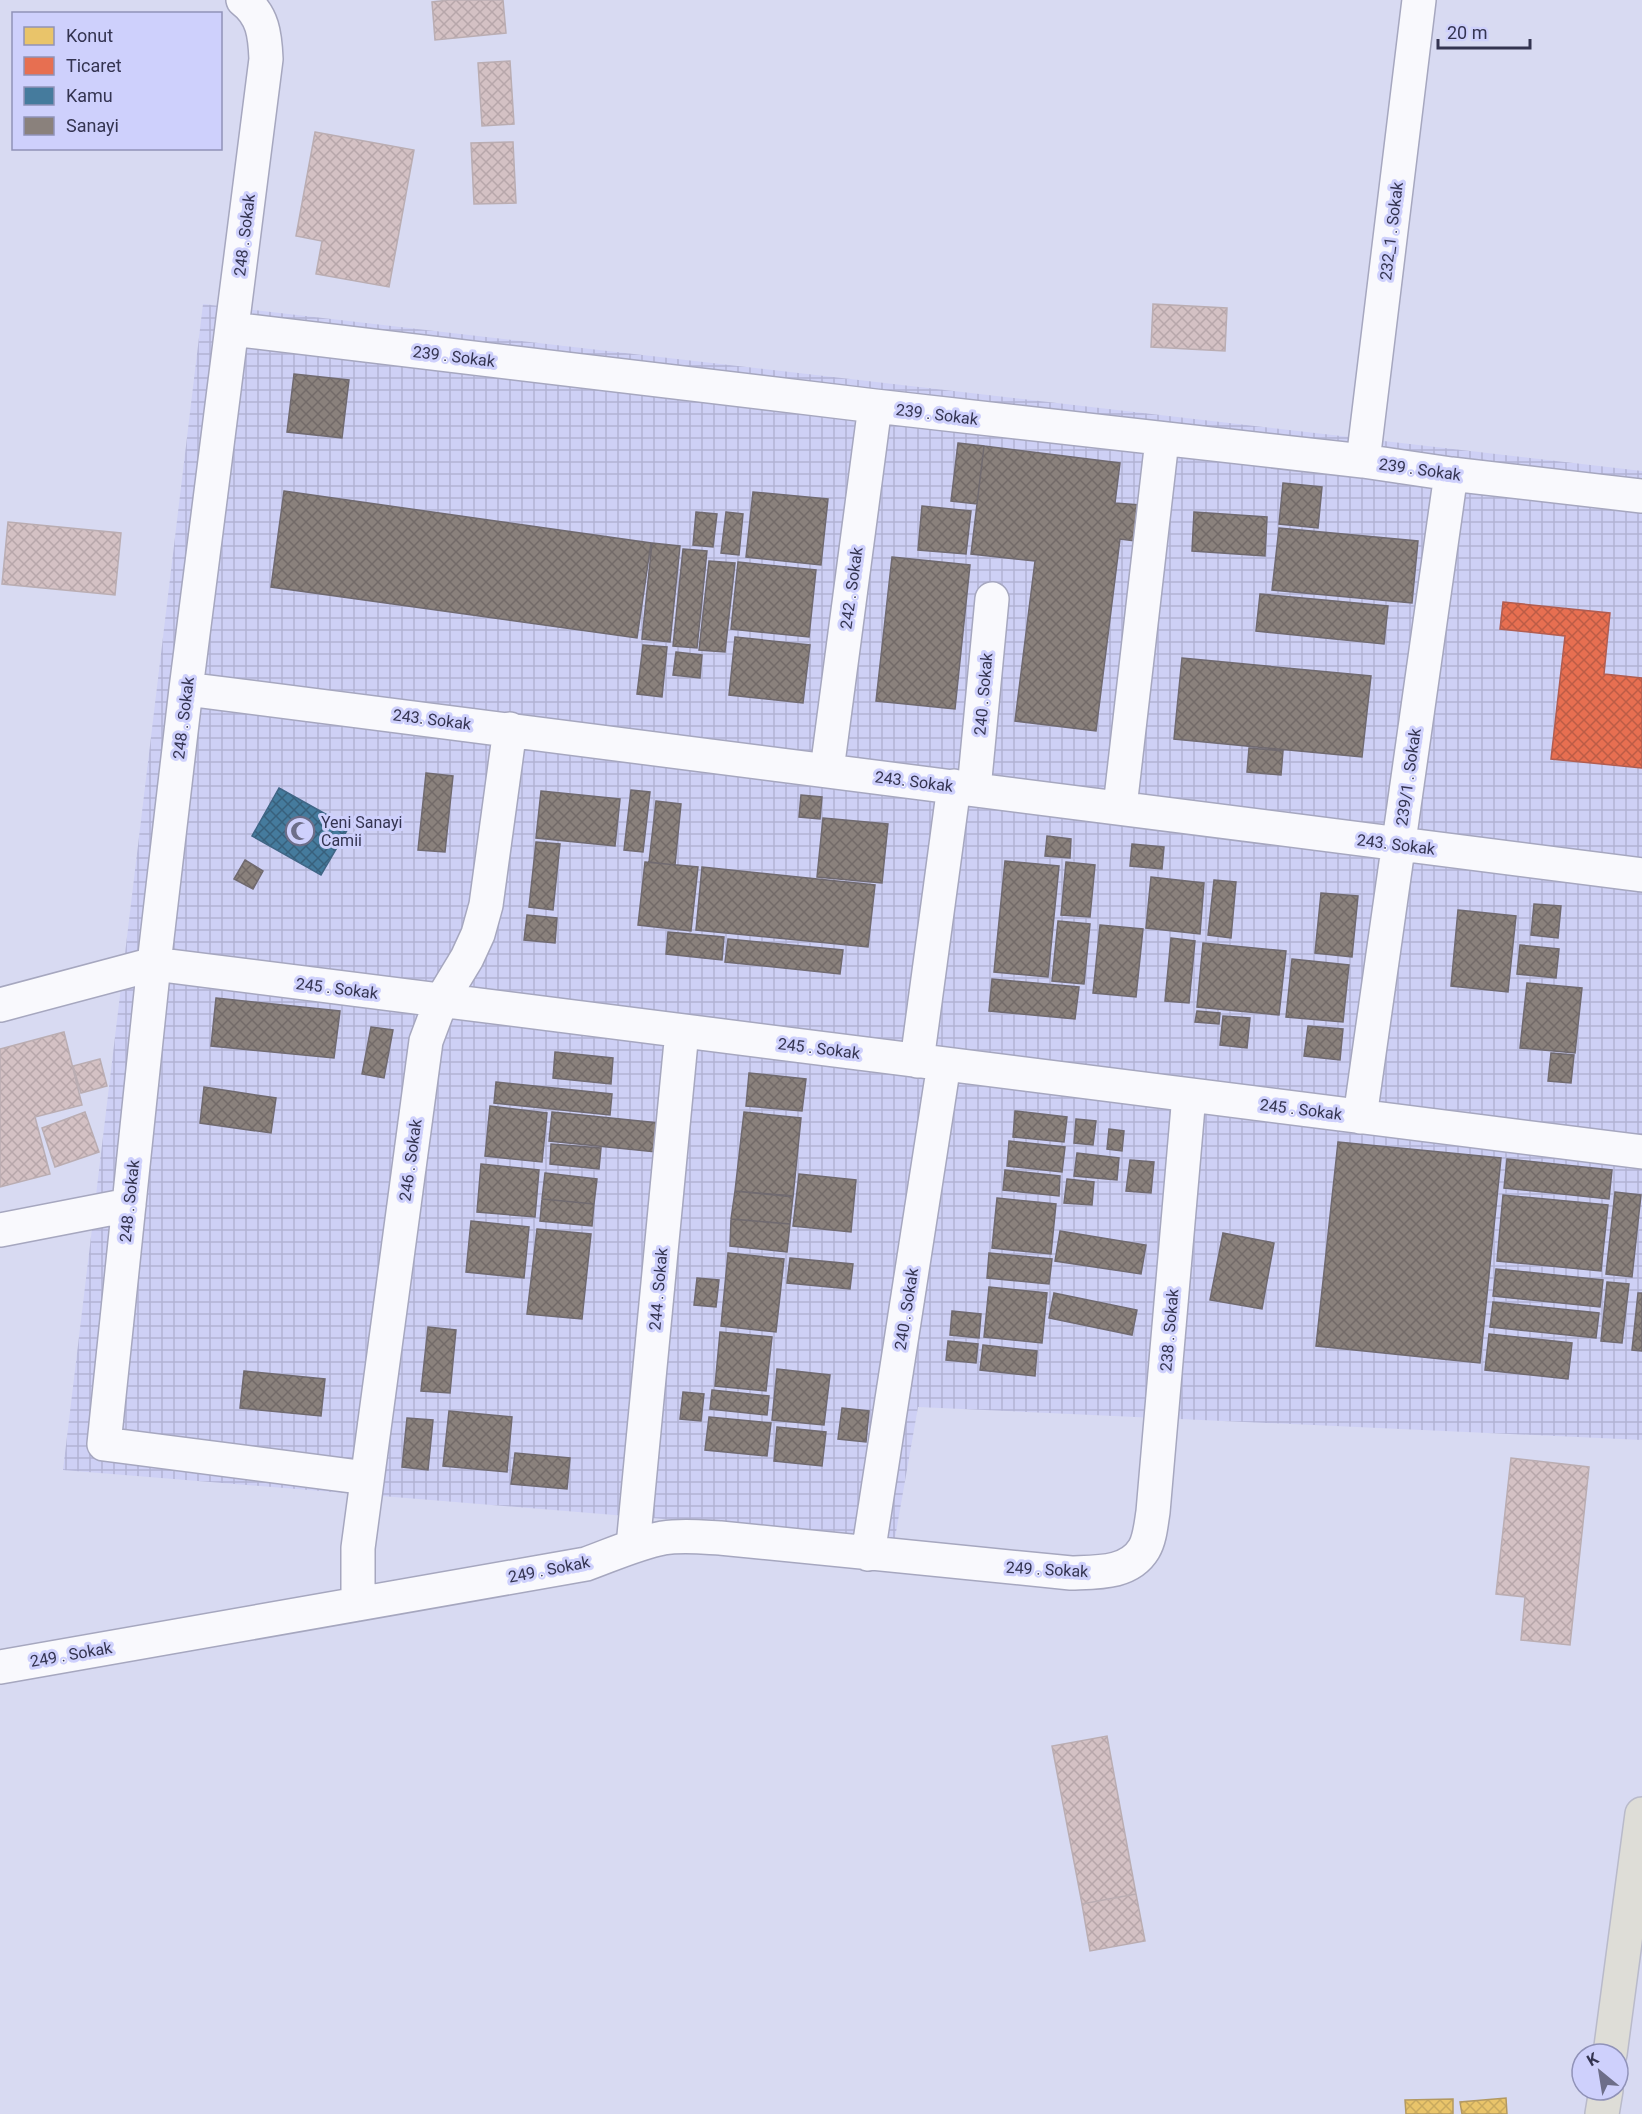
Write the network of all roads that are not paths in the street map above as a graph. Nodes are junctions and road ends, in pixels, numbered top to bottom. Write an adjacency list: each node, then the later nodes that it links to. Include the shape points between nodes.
1 (243, 0): 3 (street, 248 . Sokak, via 259,16 266,59)
2 (1419, 0): 6 (street, 232_1 . Sokak)
3 (232, 329): 4 (street, 239 . Sokak); 10 (street, 248 . Sokak)
4 (876, 406): 5 (street, 239 . Sokak); 12 (street, 242 . Sokak)
5 (1162, 440): 6 (street, 239 . Sokak); 14 (street)
6 (1363, 461): 7 (street, 239 . Sokak)
7 (1450, 474): 8 (street, 239 . Sokak); 15 (street, 239/1 . Sokak)
8 (1642, 496)
9 (992, 599): 13 (street, 240 . Sokak)
10 (186, 689): 11 (street, 243. Sokak); 17 (street, 248 . Sokak)
11 (510, 729): 12 (street, 243. Sokak); 18 (street, 246 . Sokak, via 486,905 467,958)
12 (827, 770): 13 (street, 243. Sokak)
13 (964, 788): 14 (street, 243. Sokak); 21 (street, 240 . Sokak)
14 (1120, 807): 15 (street, 243. Sokak)
15 (1398, 844): 16 (street, 243. Sokak); 23 (street, 239/1 . Sokak)
16 (1642, 875)
17 (154, 964): 18 (street, 245 . Sokak); 19 (street, 245 . Sokak); 25 (street, 248 . Sokak)
18 (441, 1001): 20 (street, 245 . Sokak); 27 (street, 246 . Sokak, via 426,1041)
19 (0, 1005)
20 (682, 1031): 21 (street, 245 . Sokak); 28 (street, 244 . Sokak)
21 (930, 1062): 22 (street, 245 . Sokak); 29 (street, 240 . Sokak)
22 (1189, 1095): 23 (street, 245 . Sokak); 30 (street, 238 . Sokak, via 1153,1512 1145,1548)
23 (1360, 1117): 24 (street, 245 . Sokak)
24 (1642, 1152)
25 (129, 1205): 26 (street); 27 (street, 248 . Sokak, via 104,1444)
26 (0, 1230)
27 (367, 1478): 31 (street, 246 . Sokak, via 357,1564)
28 (633, 1546): 29 (street, 249 . Sokak, via 687,1537); 31 (street, 249 . Sokak, via 586,1564)
29 (868, 1554): 30 (street, 249 . Sokak, via 1071,1573 1118,1569)
30 (1135, 1561)
31 (358, 1604): 32 (street, 249 . Sokak)
32 (0, 1667)
33 (1642, 1814): 34 (main road)
34 (1612, 2042)

